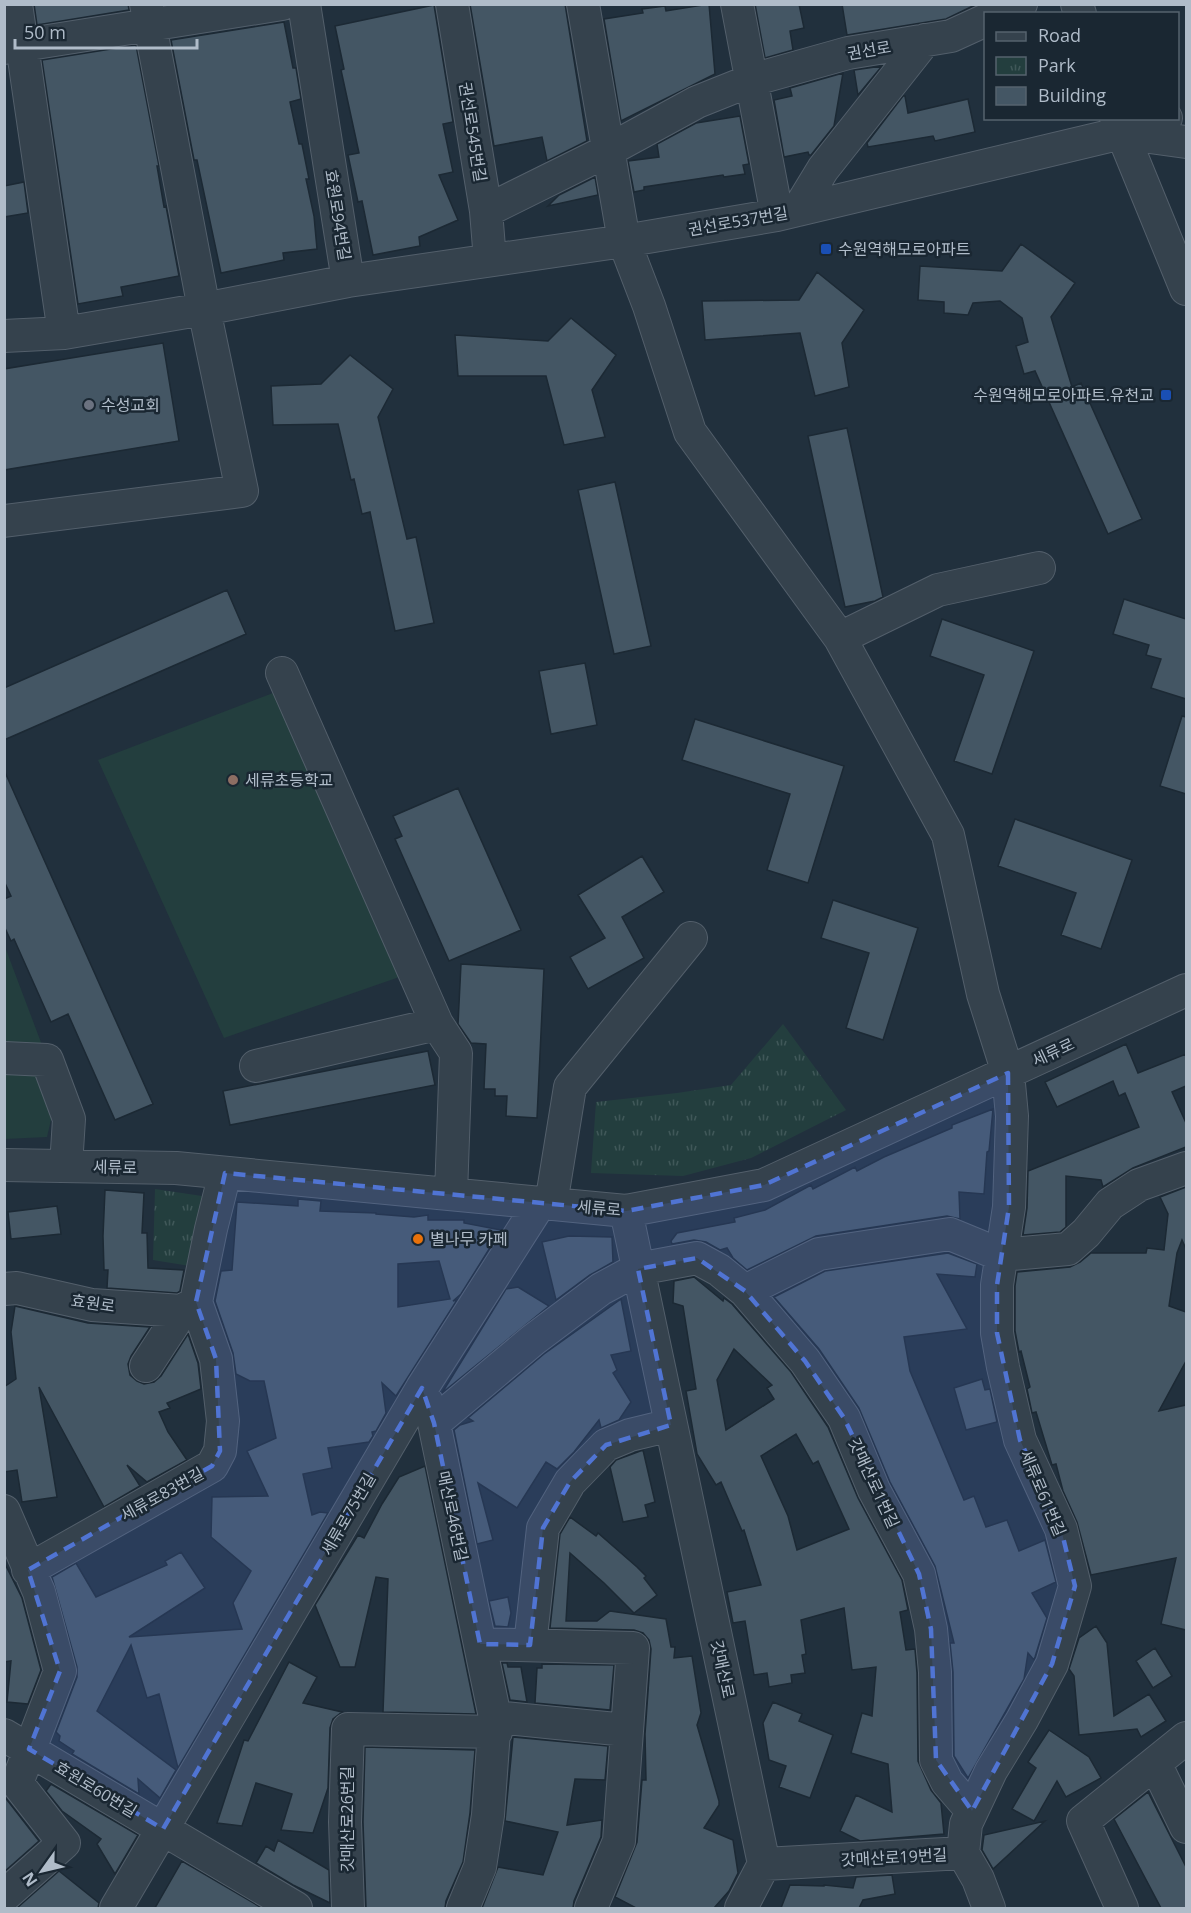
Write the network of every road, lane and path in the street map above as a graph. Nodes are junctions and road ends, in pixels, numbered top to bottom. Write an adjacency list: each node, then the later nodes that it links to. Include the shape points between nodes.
1 (16, 4): 12 (street)
2 (282, 4): 9 (street)
3 (304, 4): 23 (street, 효원로94번길)
4 (452, 4): 19 (street, 권선로545번길)
5 (583, 4): 18 (street)
6 (737, 4): 13 (street)
7 (1021, 4): 8 (street)
8 (1005, 12)
9 (147, 15): 12 (street); 25 (street)
10 (984, 21): 11 (street, 권선로, via 951,36)
11 (925, 40): 13 (street, 권선로, via 848,53); 20 (street)
12 (14, 46): 26 (street)
13 (752, 80): 18 (street, via 697,102); 20 (street)
14 (1155, 120): 16 (street)
15 (1186, 123): 16 (street)
16 (1119, 126): 17 (street); 20 (street, 권선로537번길); 24 (street)
17 (1186, 142)
18 (607, 151): 19 (street); 21 (street, 세류로61번길)
19 (486, 211): 22 (street, 권선로545번길)
20 (787, 213): 21 (street, 권선로537번길)
21 (624, 241): 22 (street, 권선로537번길); 30 (street, 세류로61번길, via 690,432)
22 (489, 260): 23 (street, 권선로537번길)
23 (348, 281): 25 (street, 효원로94번길)
24 (1186, 289)
25 (204, 309): 26 (street, 효원로94번길); 28 (street, via 242,491)
26 (64, 333): 27 (street, 효원로94번길)
27 (4, 336)
28 (4, 521)
29 (1040, 568): 30 (street, via 938,590)
30 (840, 638): 37 (street, 세류로61번길, via 948,835 983,994)
31 (282, 673): 34 (street)
32 (691, 938): 43 (street, via 570,1087)
33 (1186, 990): 37 (street, 세류로)
34 (437, 1024): 36 (street); 42 (street, via 456,1053)
35 (4, 1058): 39 (street, via 47,1060 69,1119)
36 (256, 1066)
37 (1008, 1073): 44 (street, 세류로, via 764,1185); 45 (street, 세류로61번길, via 1012,1116 1009,1207)
38 (4, 1166): 39 (street, 세류로)
39 (66, 1166): 41 (street, 세류로)
40 (1186, 1168): 45 (street, via 1139,1185 1110,1204 1068,1249)
41 (225, 1173): 42 (street, 세류로); 49 (street)
42 (451, 1194): 43 (street, 세류로)
43 (545, 1203): 44 (street, 세류로); 51 (street, 세류로75번길)
44 (626, 1211): 46 (street, 갓매산로)
45 (1001, 1255): 48 (street, via 950,1234 861,1246 819,1254); 63 (street, 세류로61번길, via 996,1285 997,1333 1003,1367 1020,1440 1060,1529 1075,1586 1052,1664)
46 (638, 1269): 48 (street, 갓매산로1번길, via 697,1258); 52 (street, via 601,1290 533,1340); 53 (street, 갓매산로)
47 (4, 1289): 49 (street, 효원로, via 16,1288 92,1305)
48 (745, 1291): 63 (street, 갓매산로1번길, via 805,1361 844,1418 874,1490 919,1574 935,1672 936,1760 947,1782)
49 (189, 1307): 50 (street); 55 (street, 세류로83번길, via 216,1359 223,1421 220,1451 212,1466)
50 (146, 1366)
51 (422, 1388): 52 (street, 매산로46번길); 65 (street, 세류로75번길)
52 (434, 1423): 56 (street, 매산로46번길)
53 (671, 1425): 57 (street, via 606,1445 570,1482 543,1528); 67 (street, 갓매산로)
54 (4, 1511): 55 (street)
55 (28, 1570): 61 (street, via 39,1592 60,1671)
56 (480, 1644): 57 (street); 58 (street, 매산로46번길)
57 (530, 1645): 59 (street, via 633,1648)
58 (495, 1725): 59 (street); 71 (street, 갓매산로26번길, via 348,1729); 72 (street, 매산로46번길, via 480,1867)
59 (626, 1730): 73 (street, via 619,1841)
60 (1186, 1738): 62 (street)
61 (17, 1742): 65 (street, 효원로60번길); 68 (street, via 17,1783 64,1843)
62 (1155, 1763): 64 (street); 76 (street, via 1083,1821)
63 (972, 1810): 66 (street, 세류로61번길, via 966,1824)
64 (1186, 1827)
65 (163, 1829): 69 (street, 세류로75번길); 70 (street)
66 (963, 1853): 67 (street, 갓매산로19번길); 75 (street, 갓매산로19번길)
67 (764, 1864): 74 (street)
68 (4, 1896)
69 (116, 1908)
70 (296, 1908)
71 (348, 1908)
72 (463, 1908)
73 (591, 1908)
74 (741, 1908)
75 (988, 1908)
76 (1122, 1908)

